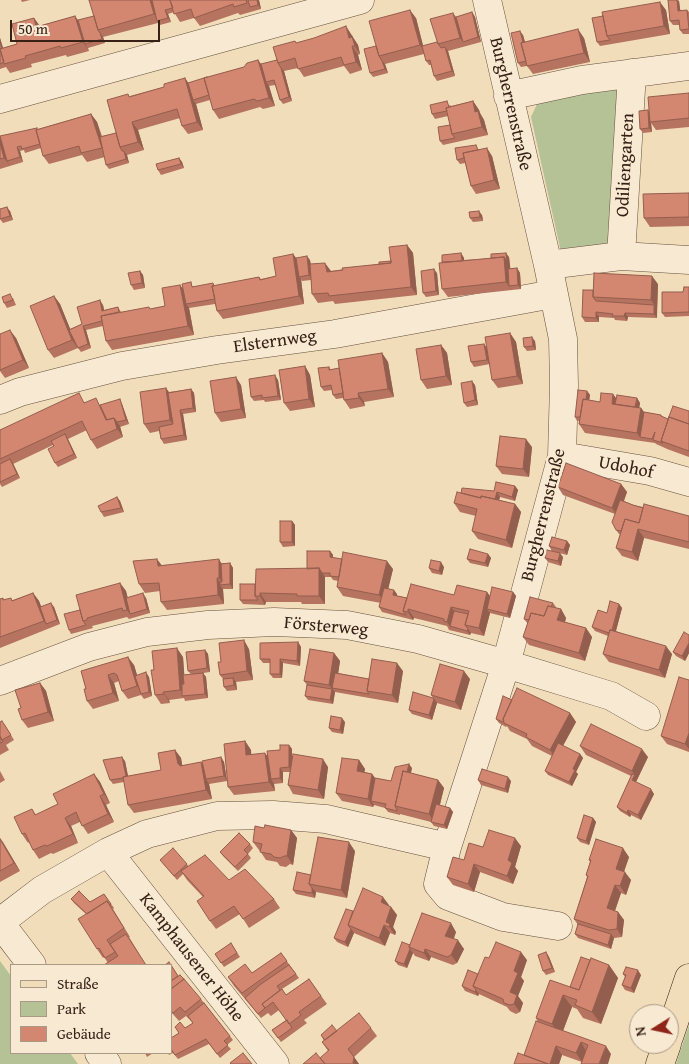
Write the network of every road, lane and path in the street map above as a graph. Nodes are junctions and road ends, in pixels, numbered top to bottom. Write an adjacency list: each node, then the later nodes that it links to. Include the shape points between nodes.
1 (360, 0): 6 (street)
2 (487, 0): 5 (street, Burgherrenstraße)
3 (689, 66): 4 (street)
4 (632, 73): 5 (street); 7 (street, Odiliengarten)
5 (508, 96): 9 (street, Burgherrenstraße)
6 (0, 99)
7 (621, 256): 8 (street); 9 (street)
8 (689, 260)
9 (548, 265): 10 (street, Burgherrenstraße)
10 (553, 294): 11 (street, Elsternweg, via 335,334 122,366); 12 (street, Burgherrenstraße, via 563,340)
11 (0, 400)
12 (562, 456): 13 (street, Udohof, via 650,471); 14 (street, Burgherrenstraße)
13 (689, 482)
14 (506, 664): 15 (street, Försterweg, via 418,639 348,625 274,622 147,632 89,647); 16 (street, Försterweg, via 611,696); 17 (street, Burgherrenstraße)
15 (0, 681)
16 (646, 716)
17 (447, 848): 18 (street, via 326,819 273,815 216,816 147,834); 20 (street, Burgherrenstraße, via 438,884 448,896 504,917)
18 (108, 852): 19 (street, via 42,890); 24 (street, Kamphausener Höhe)
19 (0, 923): 21 (street)
20 (558, 926)
21 (31, 964)
22 (689, 978): 23 (main road)
23 (679, 1008)
24 (275, 1064)

